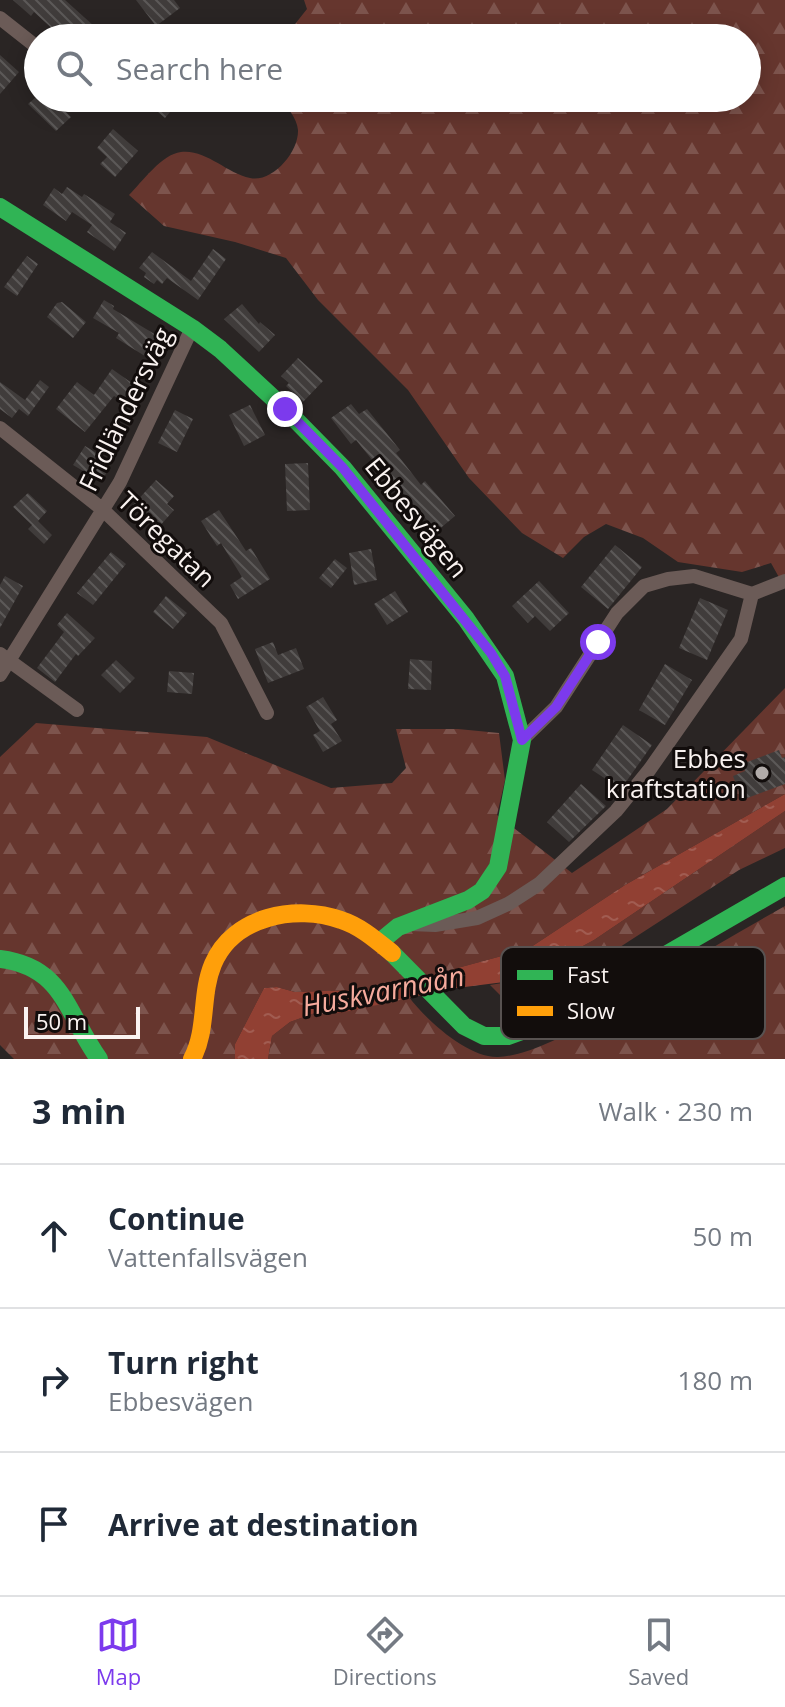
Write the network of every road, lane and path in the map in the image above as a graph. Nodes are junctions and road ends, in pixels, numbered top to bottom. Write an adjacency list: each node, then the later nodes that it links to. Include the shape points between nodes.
1 (0, 18): 2 (street)
2 (24, 37)
3 (0, 207): 4 (street, Ebbesvägen)
4 (192, 328): 6 (street, Fridländersväg, via 120,482); 13 (street, Ebbesvägen, via 343,468 457,608 505,676)
5 (0, 428): 6 (street, Töregatan)
6 (102, 509): 9 (street, Fridländersväg); 12 (street, Töregatan, via 221,623)
7 (785, 581): 8 (street)
8 (752, 594): 13 (street, via 694,576 644,586 617,613 556,707); 15 (street, via 741,639 650,769 605,821 539,884 508,904 477,918)
9 (4, 657): 10 (street, Fridländersväg); 11 (street)
10 (0, 675)
11 (77, 710)
12 (267, 713)
13 (522, 740): 15 (street, Ebbesvägen, via 498,867 490,882 468,900)
14 (785, 886): 17 (street)
15 (408, 924): 16 (street, Ebbesvägen, via 398,927)
16 (387, 947): 19 (street, via 459,1024); 21 (street, via 356,925 310,912 281,913 253,922 217,953 207,978 199,1047)
17 (680, 947)
18 (0, 959): 20 (street, via 35,965 49,977)
19 (501, 1037)
20 (99, 1059)
21 (192, 1059)

